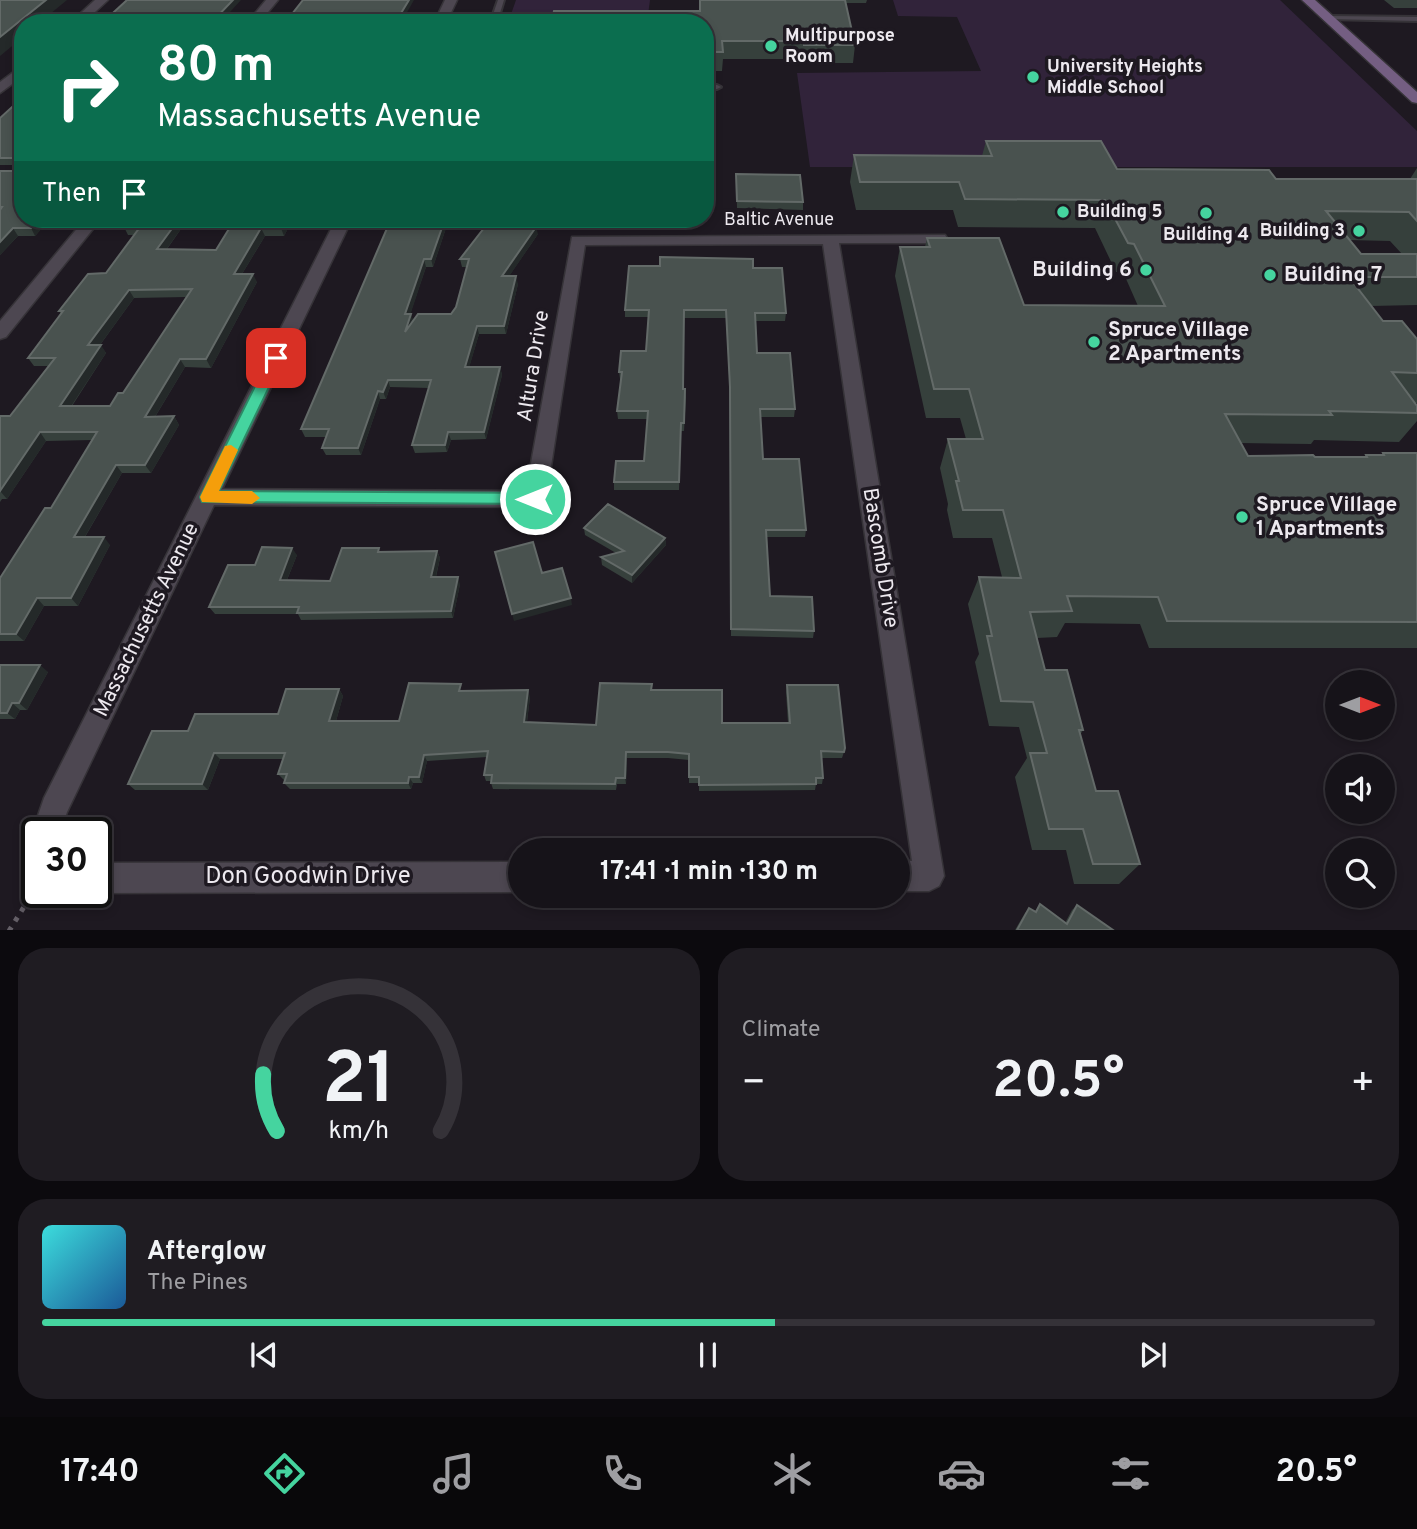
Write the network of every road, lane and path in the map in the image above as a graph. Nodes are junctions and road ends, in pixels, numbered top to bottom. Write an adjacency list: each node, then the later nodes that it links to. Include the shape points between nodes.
1 (102, 0): 4 (street)
2 (272, 0): 5 (street)
3 (1308, 0): 6 (street)
4 (86, 14)
5 (260, 14)
6 (1329, 18): 7 (lane); 10 (street)
7 (1417, 19)
8 (14, 77): 9 (street)
9 (0, 89)
10 (1417, 99)
11 (86, 228): 16 (street)
12 (340, 228): 17 (street, Massachusetts Avenue)
13 (939, 238): 14 (street, Baltic Avenue)
14 (830, 239): 15 (street, Baltic Avenue); 19 (street, Bascomb Drive, via 929,876)
15 (578, 240): 17 (street, Altura Drive, via 535,499)
16 (0, 333)
17 (208, 497): 18 (street, Massachusetts Avenue)
18 (51, 817)
19 (910, 876)
20 (508, 877): 21 (street, Don Goodwin Drive)
21 (112, 878)
22 (23, 908): 23 (path)
23 (9, 930)

